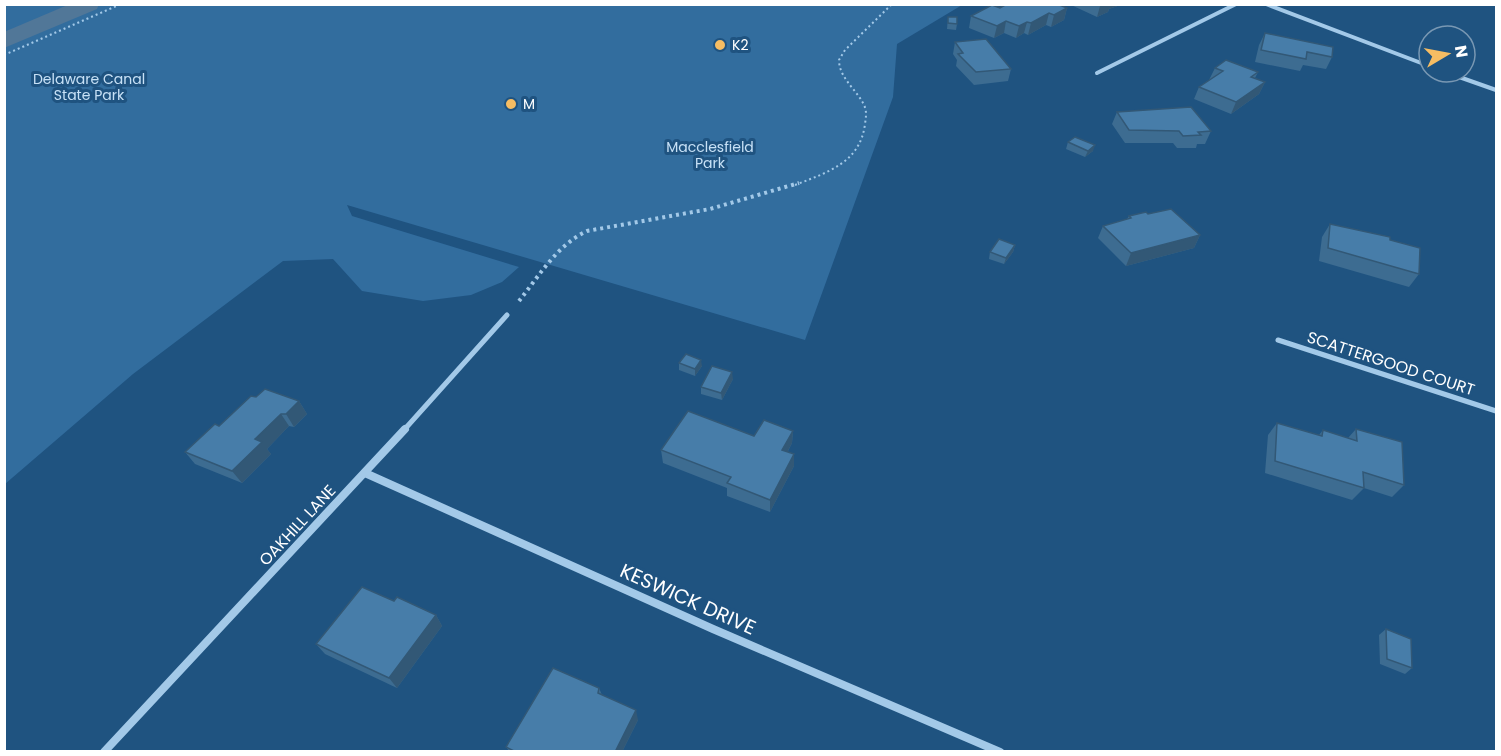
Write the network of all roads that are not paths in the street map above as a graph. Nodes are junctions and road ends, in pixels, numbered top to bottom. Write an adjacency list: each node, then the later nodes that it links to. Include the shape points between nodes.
1 (1236, 4): 4 (street)
2 (1266, 4): 3 (street)
3 (1417, 61)
4 (1097, 73)
5 (1477, 83): 6 (street)
6 (1497, 90)
7 (507, 315): 10 (street, OAKHILL LANE)
8 (1278, 340): 9 (street, SCATTERGOOD COURT)
9 (1497, 411)
10 (364, 473): 11 (street, OAKHILL LANE); 12 (street, KESWICK DRIVE)
11 (104, 752)
12 (1000, 752)

